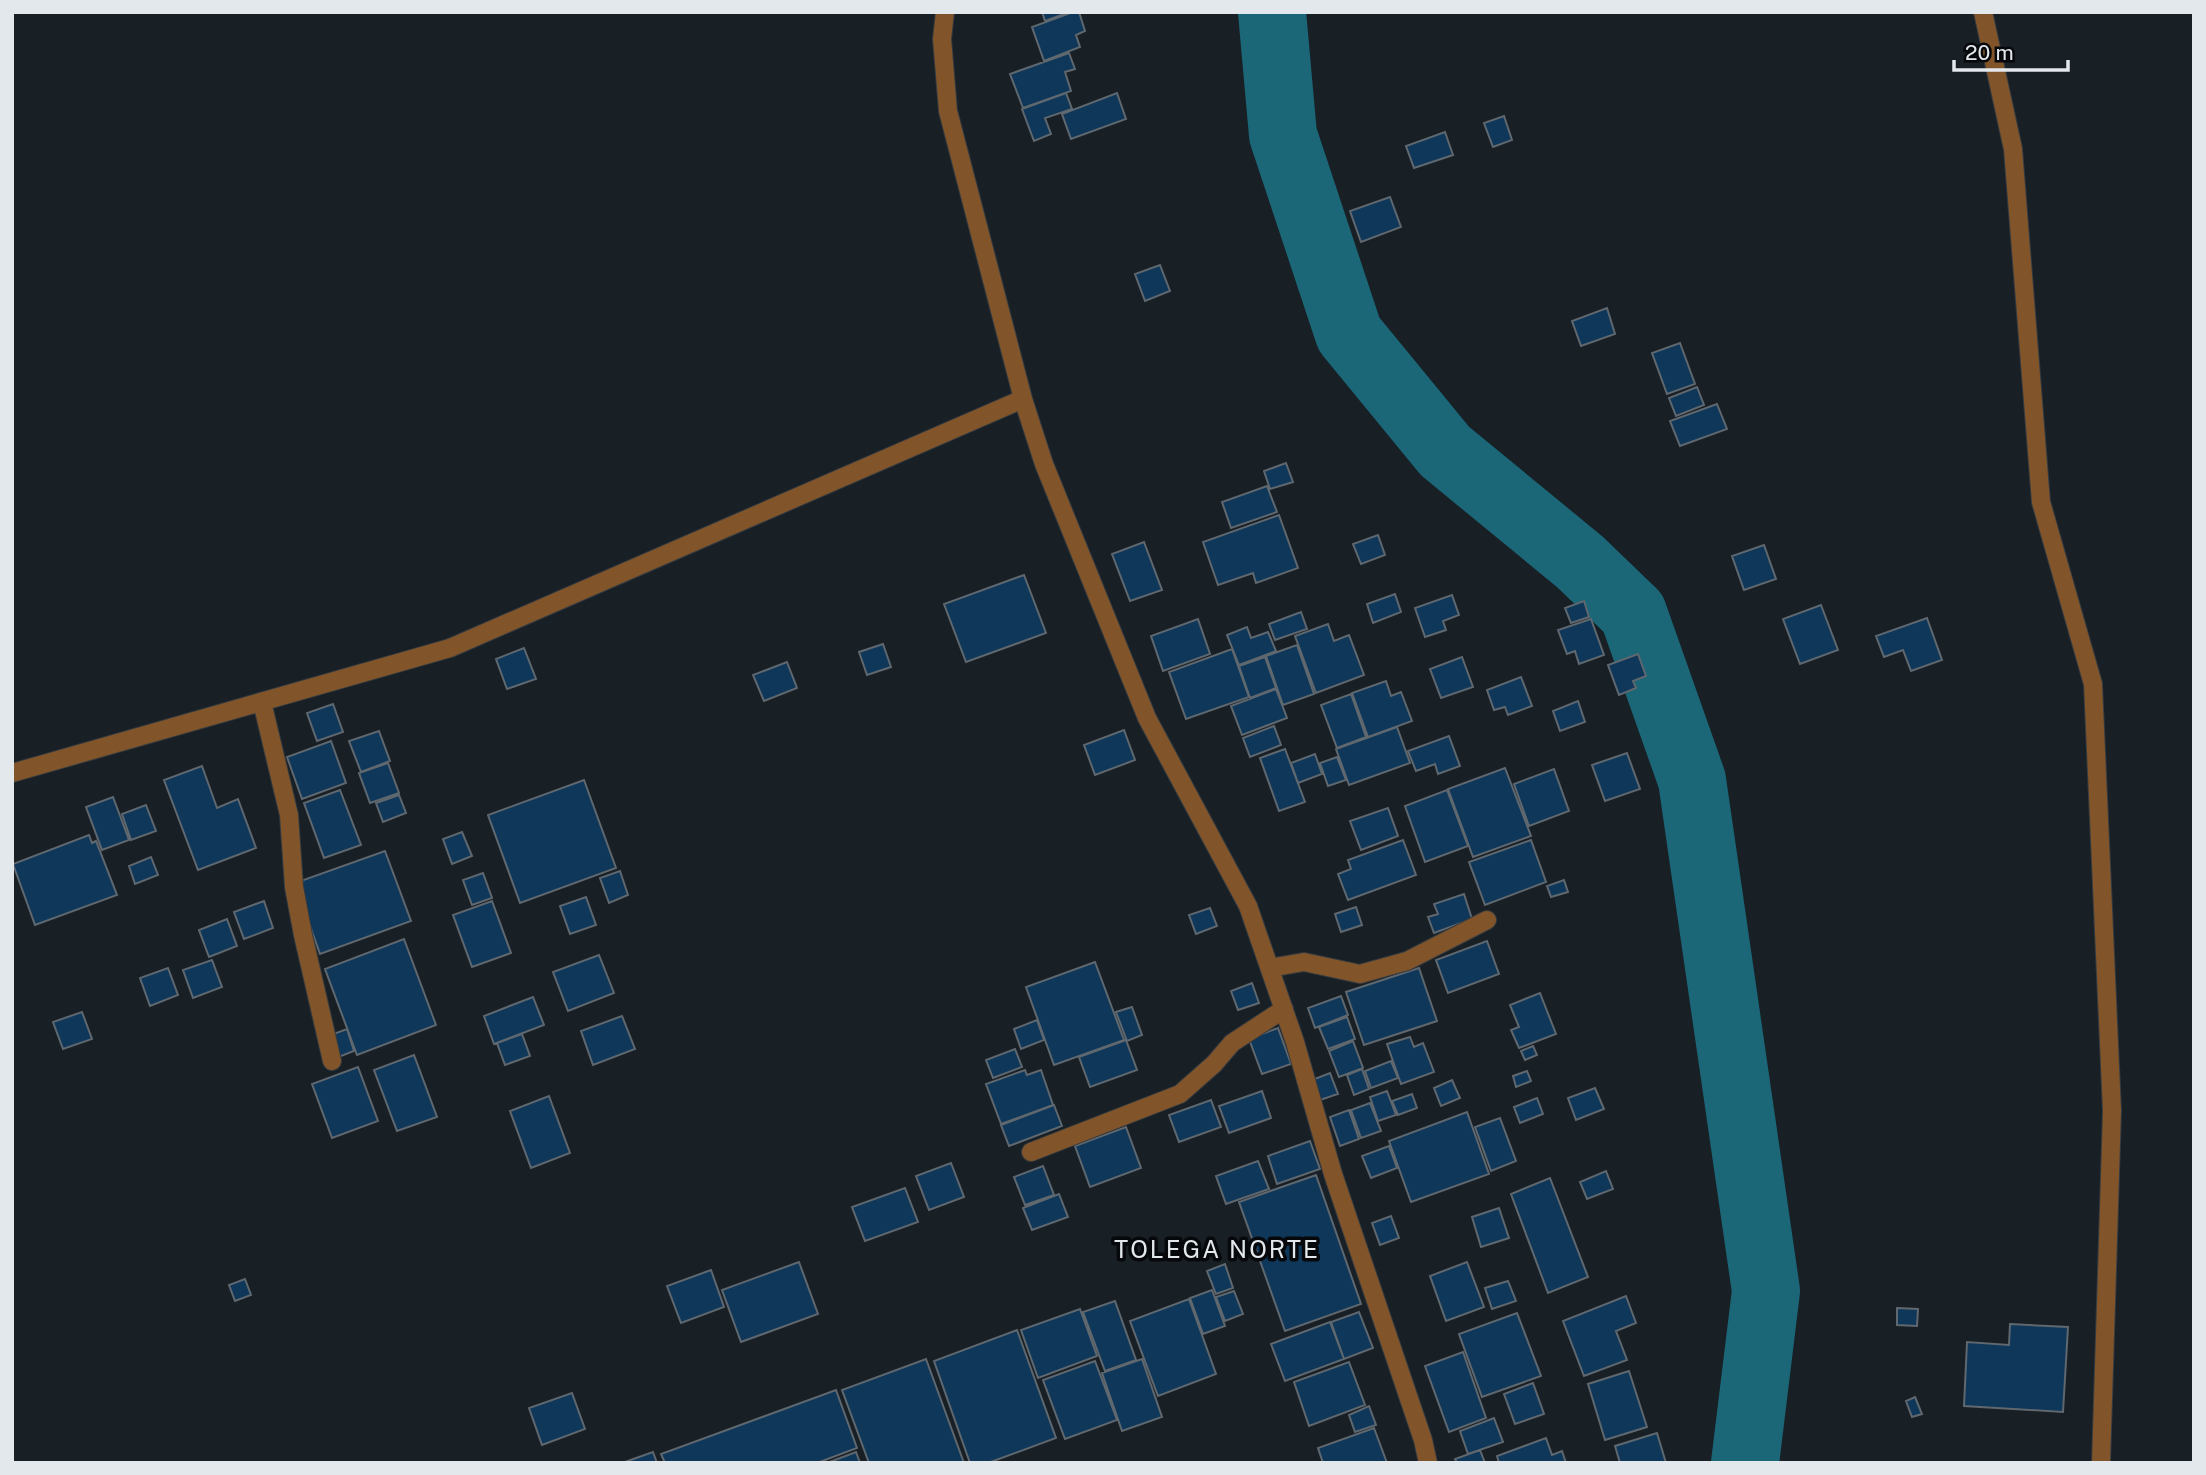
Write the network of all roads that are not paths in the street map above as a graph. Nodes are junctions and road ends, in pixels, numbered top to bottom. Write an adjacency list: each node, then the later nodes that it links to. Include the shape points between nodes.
1 (945, 12): 3 (street, via 942,38 948,111)
2 (1983, 12): 12 (street, via 2012,149 2041,502 2093,684 2112,1111)
3 (1023, 398): 4 (street, via 450,649); 7 (street, via 1044,464 1147,718 1248,906)
4 (262, 702): 5 (street); 9 (street, via 289,815 294,887)
5 (12, 773)
6 (1487, 920): 7 (street, via 1406,961 1360,974 1304,962)
7 (1270, 968): 8 (street)
8 (1284, 1009): 10 (street, via 1232,1042 1180,1094); 11 (street)
9 (332, 1061)
10 (1031, 1152)
11 (1428, 1463)
12 (2101, 1463)

